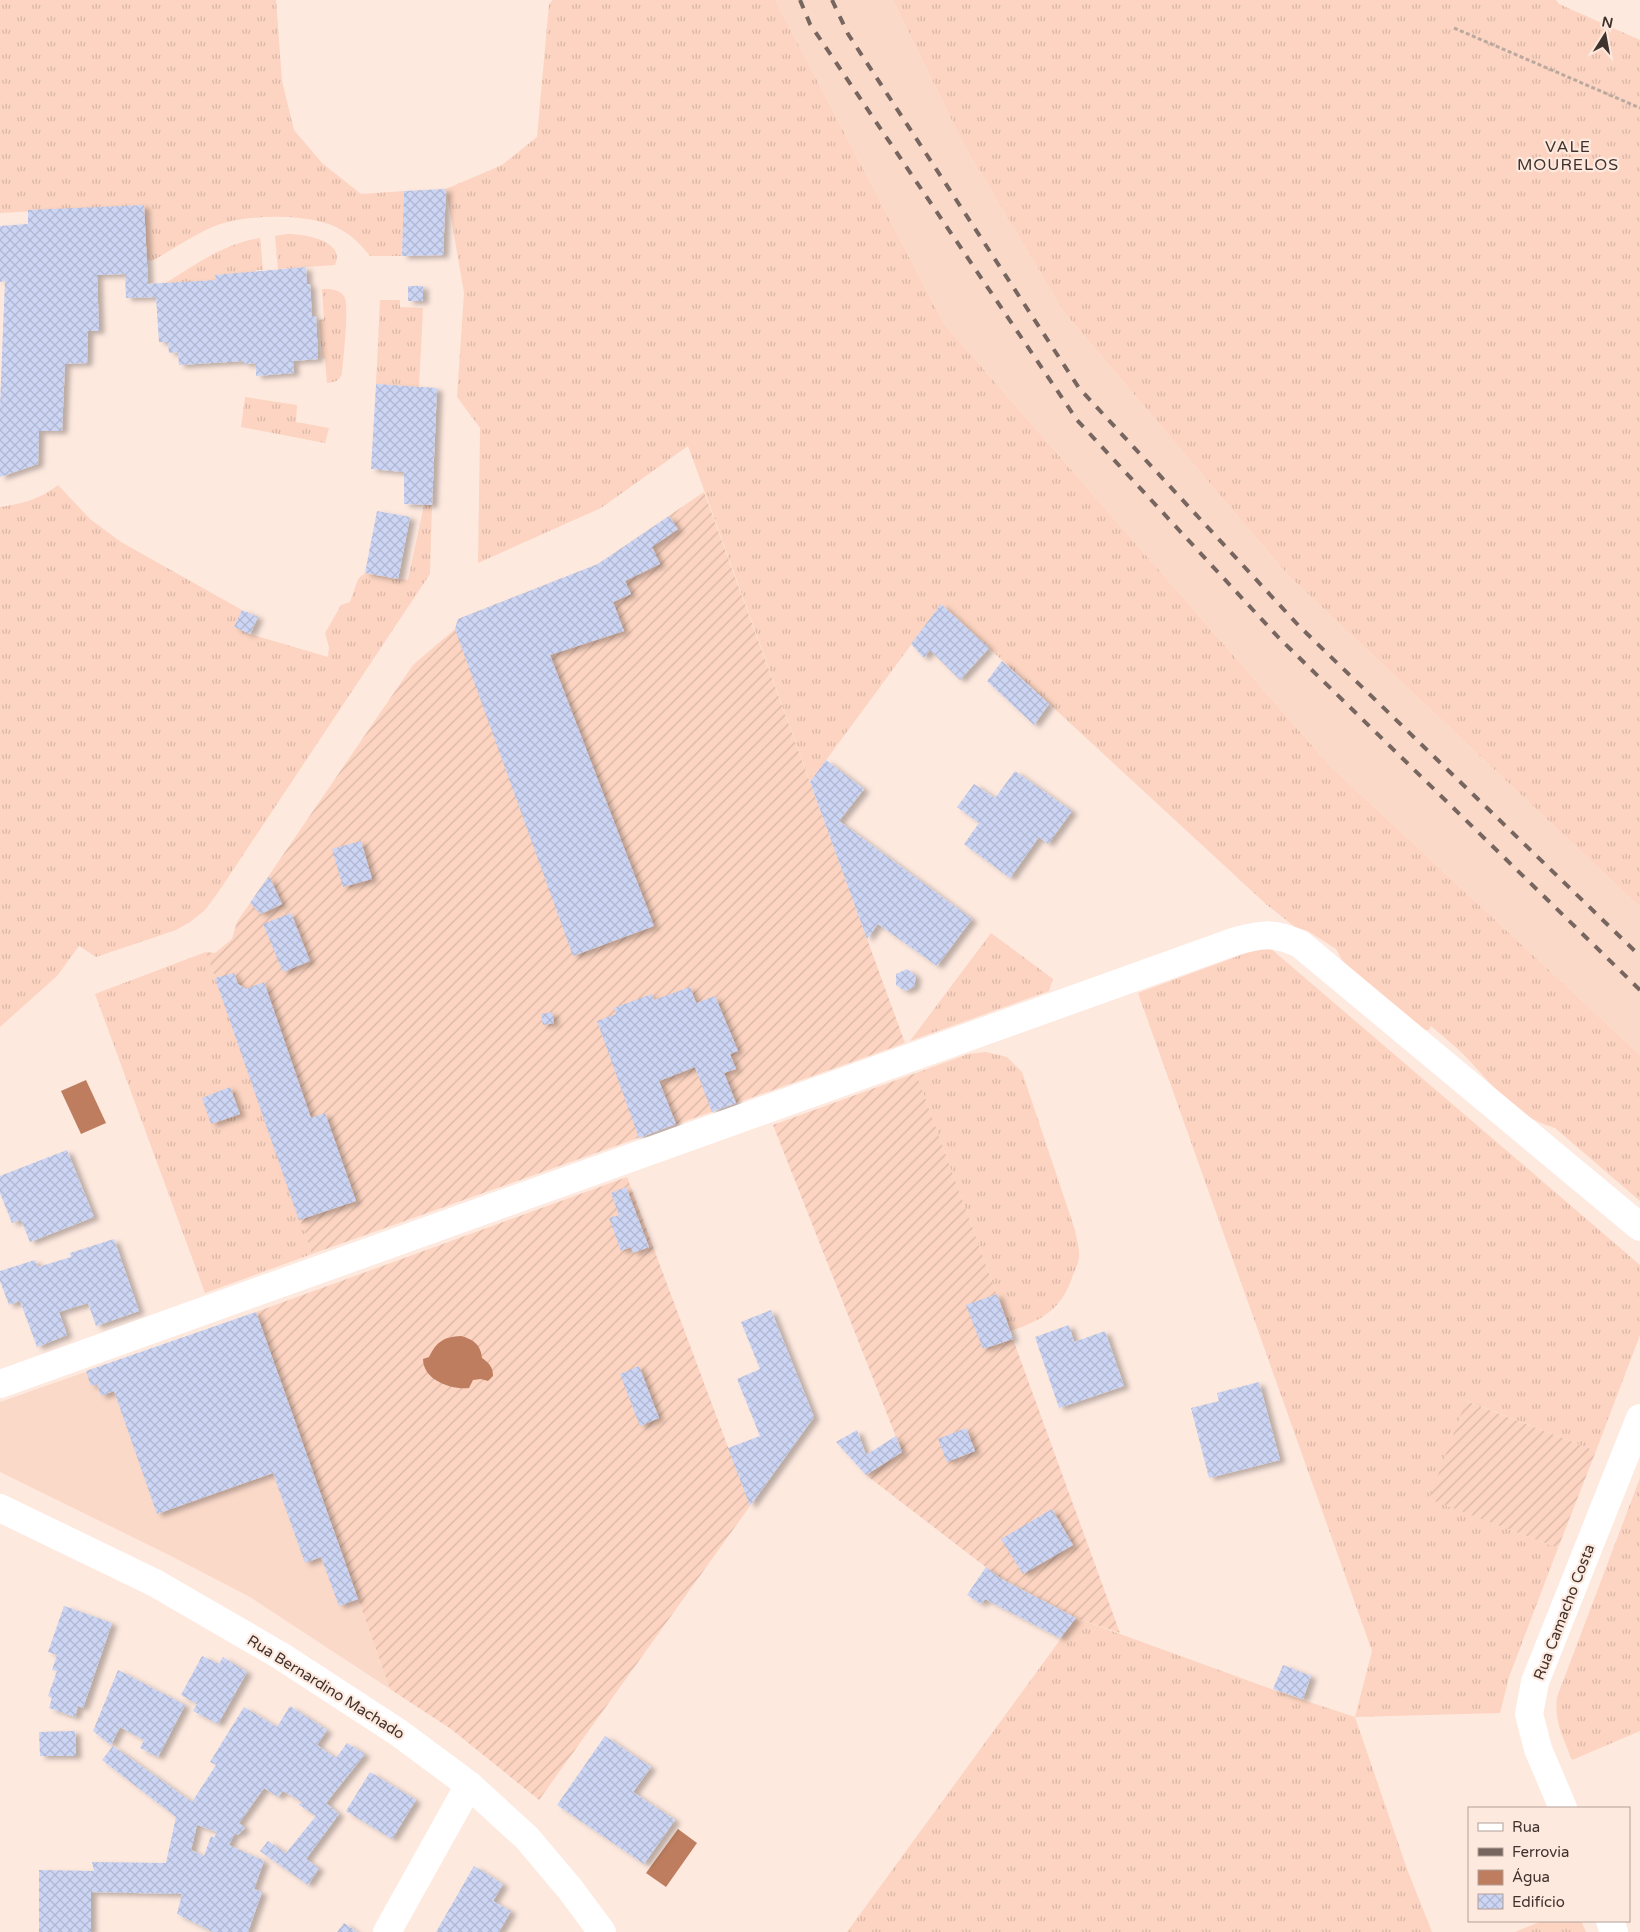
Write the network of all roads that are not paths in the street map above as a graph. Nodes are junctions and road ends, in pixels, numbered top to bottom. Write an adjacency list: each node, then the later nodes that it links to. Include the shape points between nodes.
1 (1640, 1227): 2 (street, via 1300,944 1284,936 1261,934)
2 (0, 1384)
3 (1640, 1418): 6 (street, Rua Camacho Costa, via 1535,1682 1529,1714 1538,1749)
4 (0, 1508): 5 (street, Rua Bernardino Machado, via 155,1584 281,1656 399,1733)
5 (469, 1786): 7 (street); 8 (street, Rua Bernardino Machado, via 527,1838)
6 (1563, 1807)
7 (387, 1932)
8 (602, 1932)

